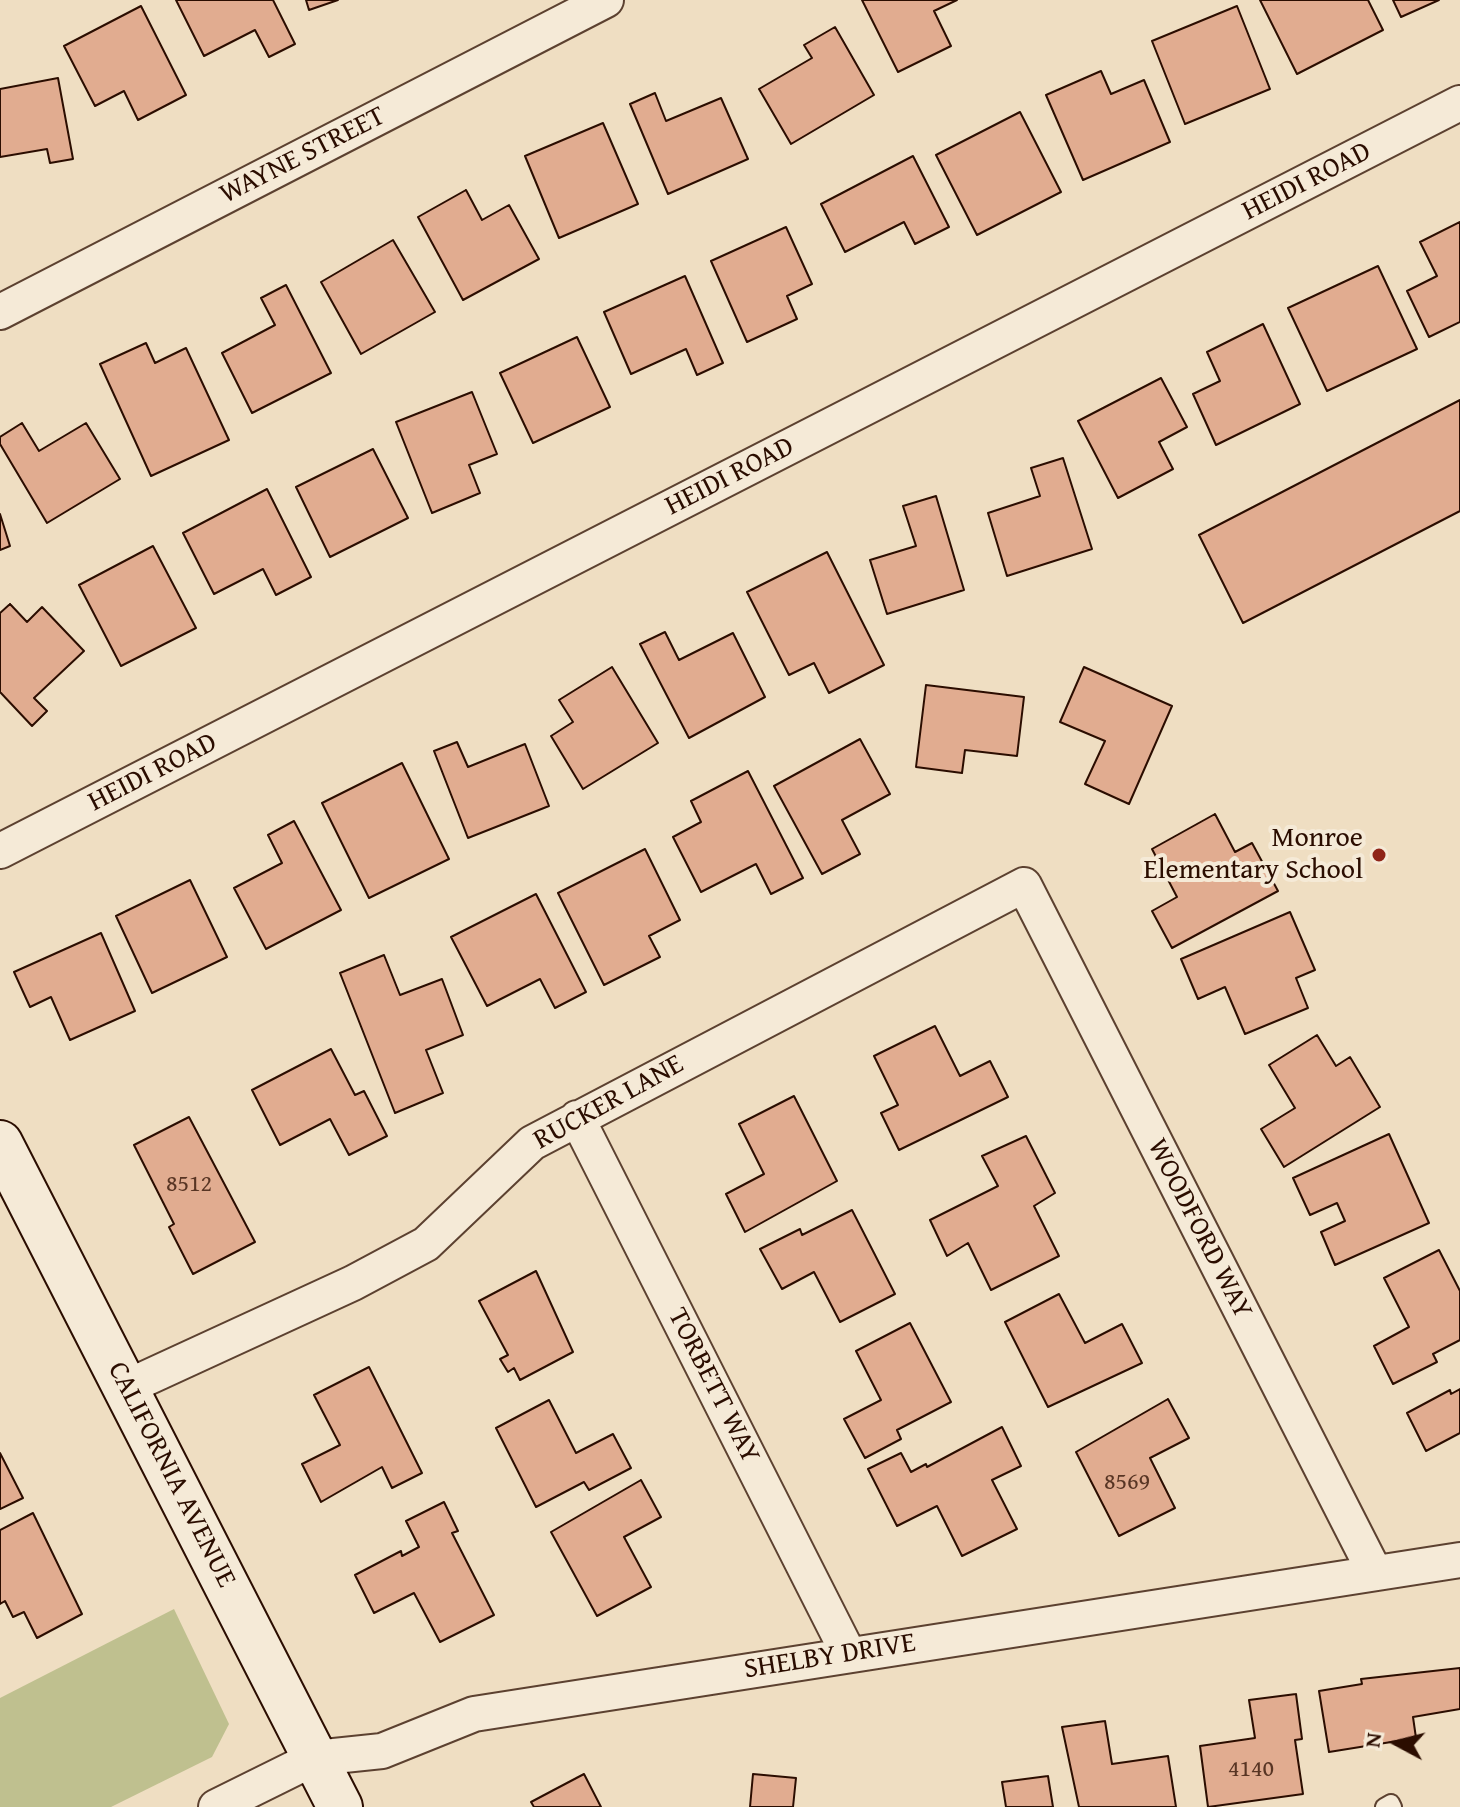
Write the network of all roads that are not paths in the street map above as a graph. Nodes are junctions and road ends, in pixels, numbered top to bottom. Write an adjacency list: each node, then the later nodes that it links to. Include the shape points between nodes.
1 (606, 0): 3 (street, WAYNE STREET)
2 (1460, 103): 4 (street, HEIDI ROAD)
3 (0, 312)
4 (0, 851)
5 (1024, 885): 6 (street, RUCKER LANE); 10 (street, WOODFORD WAY)
6 (577, 1118): 8 (street, RUCKER LANE, via 532,1143 426,1244); 11 (street, TORBETT WAY)
7 (0, 1143): 8 (main road, CALIFORNIA AVENUE)
8 (127, 1387): 12 (main road, CALIFORNIA AVENUE)
9 (1460, 1560): 10 (street, SHELBY DRIVE)
10 (1375, 1573): 11 (street, SHELBY DRIVE)
11 (848, 1653): 12 (street, SHELBY DRIVE, via 474,1714 382,1751)
12 (315, 1758): 13 (street, SHELBY DRIVE); 14 (main road, CALIFORNIA AVENUE)
13 (216, 1807)
14 (340, 1807)
15 (1384, 1807): 16 (lane)
16 (1393, 1807)

